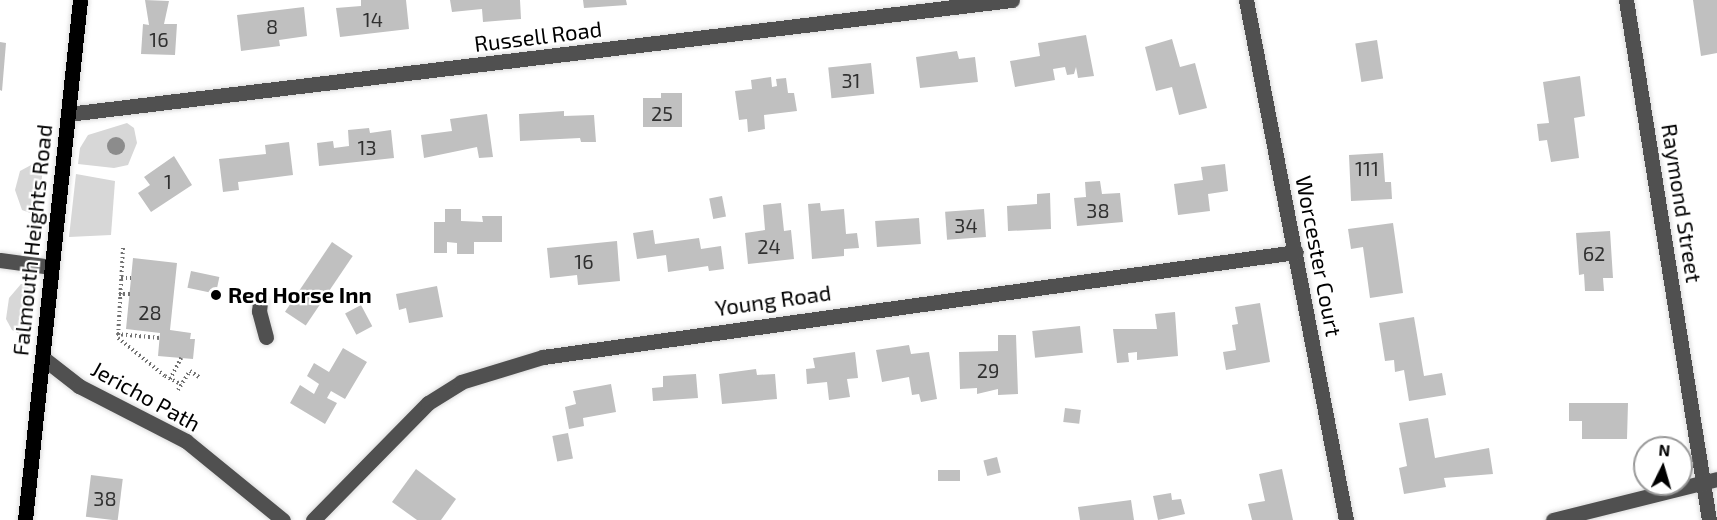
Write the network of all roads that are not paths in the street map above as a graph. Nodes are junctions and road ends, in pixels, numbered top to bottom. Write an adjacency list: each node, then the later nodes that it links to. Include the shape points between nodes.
1 (80, 0): 5 (main road, Falmouth Heights Road)
2 (1012, 0): 5 (street, Russell Road)
3 (1246, 0): 6 (street, Worcester Court)
4 (1626, 0): 12 (street, Raymond Street)
5 (68, 114): 8 (main road, Falmouth Heights Road)
6 (1296, 252): 15 (street, Young Road, via 543,357 461,382 428,403); 16 (street, Worcester Court)
7 (0, 260): 8 (street)
8 (52, 267): 11 (main road, Falmouth Heights Road)
9 (260, 302): 10 (street)
10 (266, 337)
11 (43, 358): 13 (main road, Falmouth Heights Road); 14 (street, Jericho Path, via 78,386 186,441)
12 (1711, 481): 17 (street); 18 (street, Raymond Street)
13 (25, 520)
14 (283, 520)
15 (313, 520)
16 (1346, 520)
17 (1552, 520)
18 (1709, 520)

